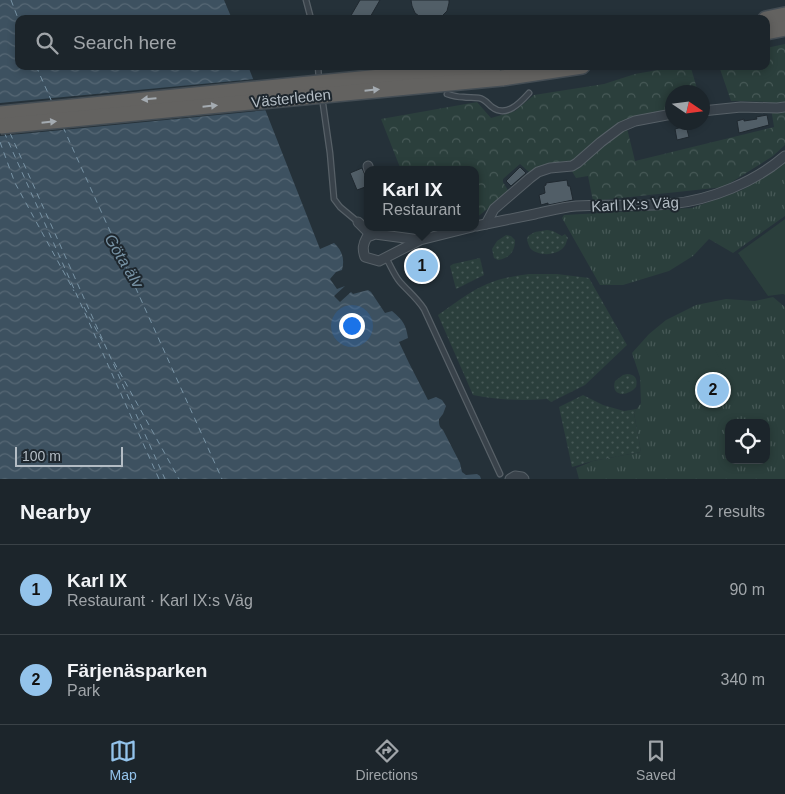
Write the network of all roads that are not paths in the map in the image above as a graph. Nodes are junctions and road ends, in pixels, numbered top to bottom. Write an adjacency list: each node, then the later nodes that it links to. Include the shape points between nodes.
1 (306, 0): 2 (lane)
2 (310, 15)
3 (785, 15): 4 (highway)
4 (770, 18)
5 (785, 28): 6 (highway)
6 (770, 31)
7 (319, 70): 18 (lane, via 334,199)
8 (526, 70): 9 (highway, Västerleden)
9 (498, 72): 14 (highway, Västerleden, one-way to 14, bridge); 16 (highway, Västerleden, one-way to 9, bridge)
10 (529, 93): 11 (lane, via 514,107 503,111 494,109 482,98)
11 (447, 94)
12 (785, 106): 13 (street)
13 (710, 110)
14 (0, 114)
15 (665, 115): 19 (street, via 621,127 572,166 538,172 494,209)
16 (0, 126)
17 (785, 156): 19 (street, Karl IX:s Väg, via 730,190 699,200 673,204 576,206)
18 (358, 222): 21 (street)
19 (486, 224): 20 (street, Karl IX:s Väg)
20 (479, 225)
21 (364, 228)
22 (367, 231): 25 (street)
23 (420, 231): 26 (lane)
24 (457, 231): 26 (street)
25 (371, 235): 26 (street); 27 (street, via 362,250 365,257 379,261)
26 (422, 240): 27 (street)
27 (386, 258): 28 (lane, via 400,283 424,309)
28 (500, 474)
29 (510, 479): 30 (street, via 515,476)
30 (524, 479)

